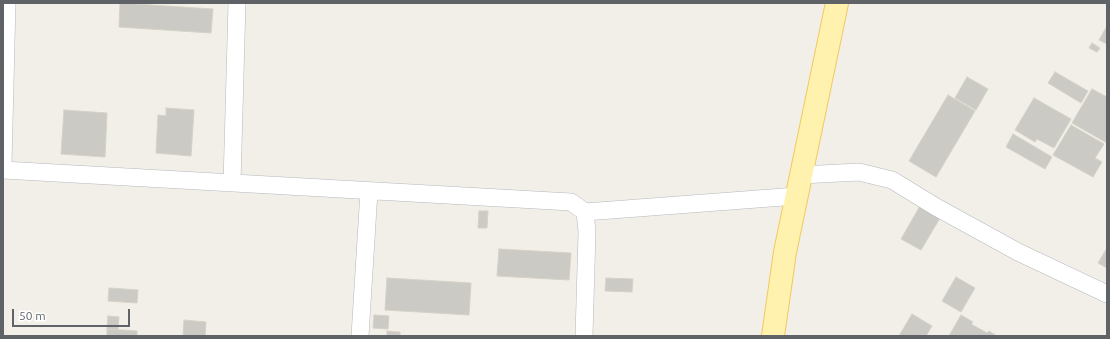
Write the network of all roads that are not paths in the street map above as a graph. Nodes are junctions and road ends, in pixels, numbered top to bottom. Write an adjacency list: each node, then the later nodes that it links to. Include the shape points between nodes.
1 (7, 3): 4 (street)
2 (237, 3): 7 (street)
3 (837, 3): 6 (main road)
4 (3, 164)
5 (3, 170): 7 (street)
6 (801, 175): 9 (main road); 11 (street, via 859,172 892,180 1018,252)
7 (232, 183): 8 (street)
8 (369, 191): 10 (street, via 571,202); 12 (street)
9 (797, 196): 10 (street); 14 (main road, via 785,252)
10 (584, 212): 13 (street, via 587,232)
11 (1107, 294)
12 (360, 336)
13 (584, 336)
14 (773, 336)

